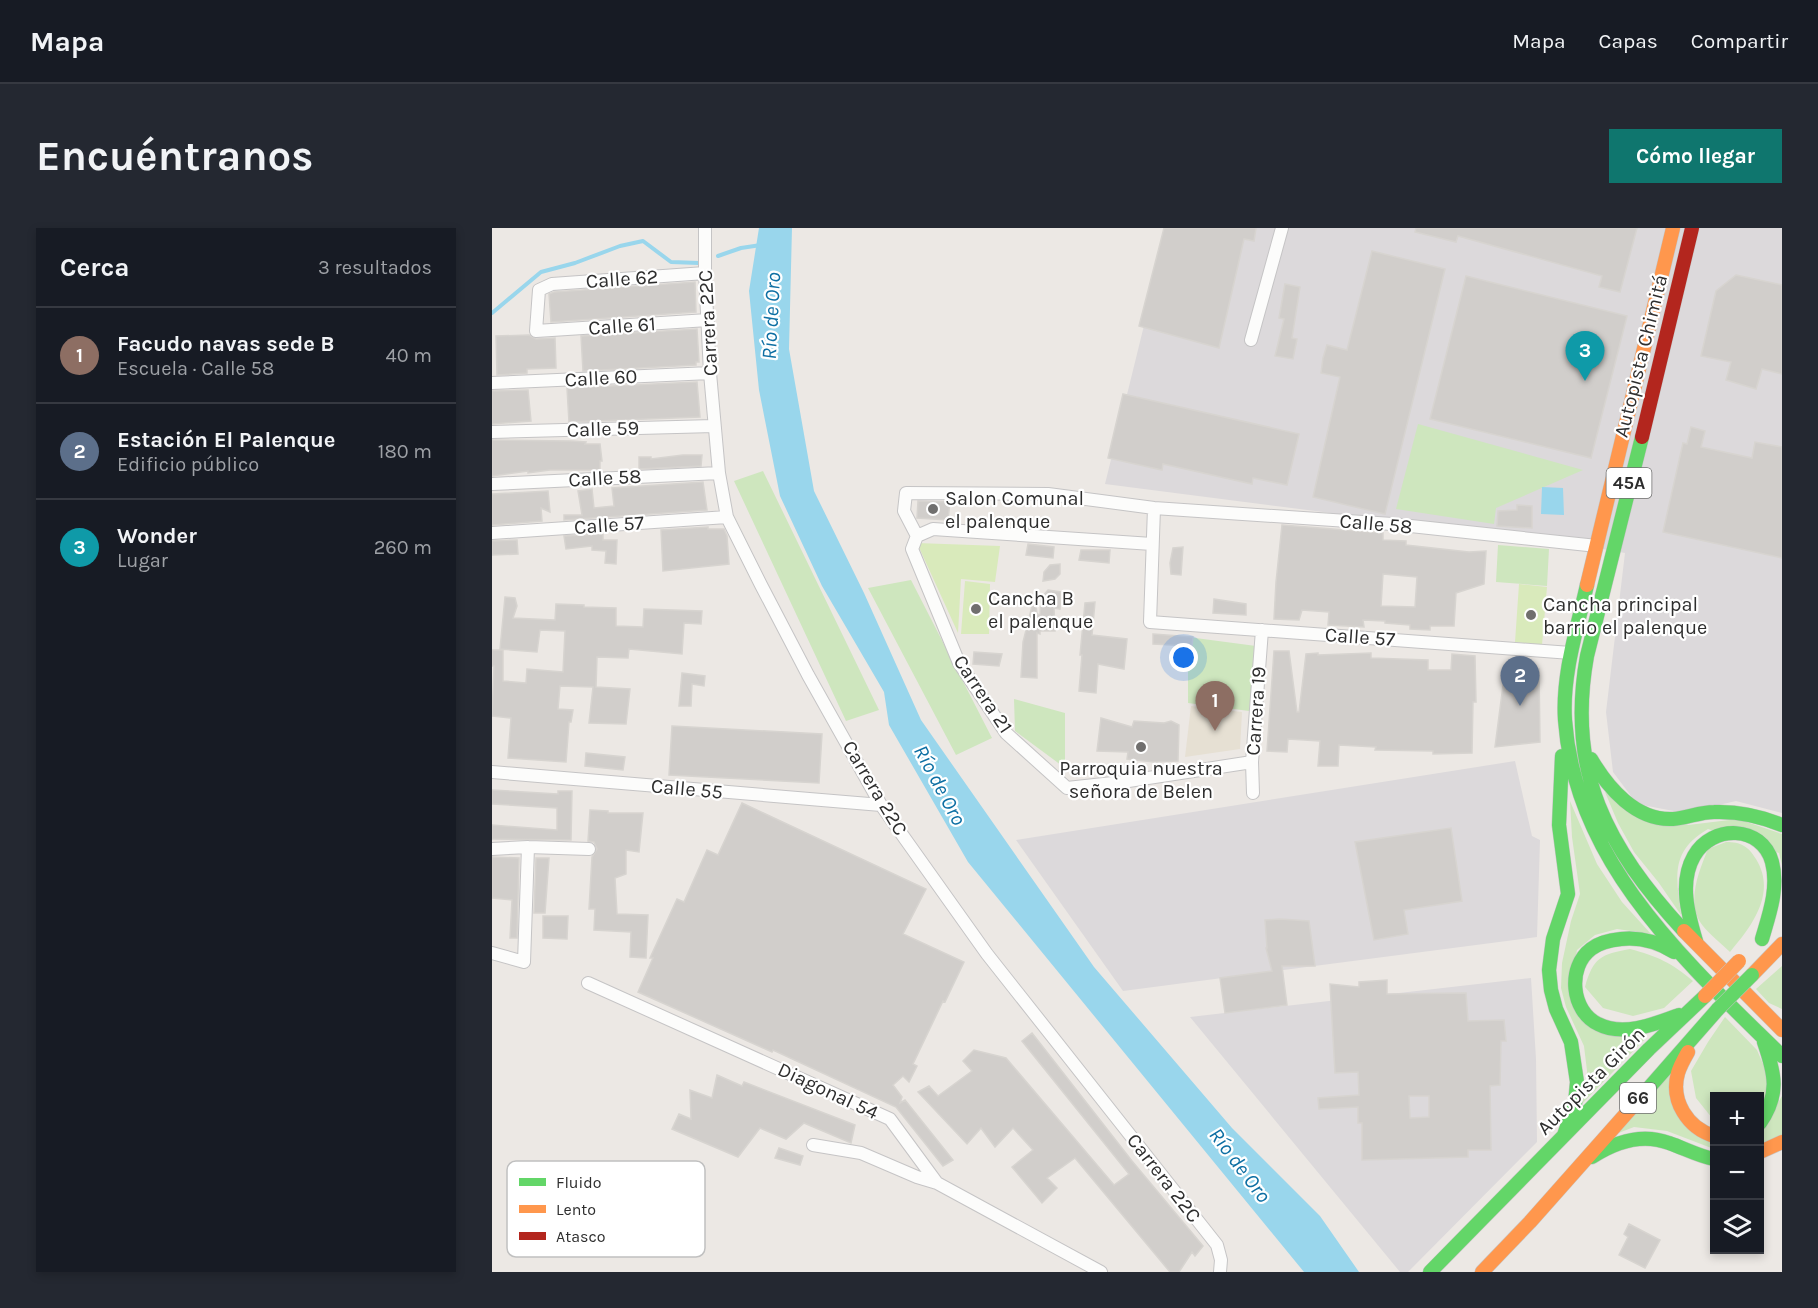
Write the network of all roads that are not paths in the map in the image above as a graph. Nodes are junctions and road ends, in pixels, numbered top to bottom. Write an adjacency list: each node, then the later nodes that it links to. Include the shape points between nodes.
1 (705, 228): 5 (street, Carrera 22C)
2 (1282, 228): 8 (street)
3 (1673, 228): 20 (highway, Autopista Chimitá / 45A)
4 (1692, 228): 24 (highway, Autopista Chimitá / 45A, via 1587,656)
5 (705, 273): 6 (street, Carrera 22C); 7 (street, Calle 62, via 552,284 539,290)
6 (708, 320): 7 (street, Calle 61); 9 (street, Carrera 22C)
7 (536, 331)
8 (1251, 340)
9 (710, 373): 10 (street, Calle 60); 11 (street, Carrera 22C)
10 (492, 383)
11 (714, 426): 12 (street, Calle 59); 13 (street, Carrera 22C)
12 (492, 432)
13 (719, 473): 14 (street, Calle 58); 16 (street, Carrera 22C)
14 (492, 484)
15 (1154, 508): 18 (street, Calle 58, via 1048,494 906,493 904,511); 19 (street); 20 (street, Calle 58, via 1392,524)
16 (727, 517): 17 (street, Calle 57); 28 (street, Carrera 22C)
17 (492, 533)
18 (917, 536): 19 (street, via 933,529); 25 (street, Carrera 21, via 912,549 959,663 1006,733 1067,788)
19 (1152, 544): 21 (street, Calle 57, via 1150,622)
20 (1597, 546): 22 (highway, Autopista Chimitá / 45A)
21 (1262, 630): 22 (street, Calle 57); 25 (street, Carrera 19)
22 (1571, 653): 23 (highway, Autopista Chimitá / 45A)
23 (1565, 719): 38 (highway, Autopista Chimitá / 45A, via 1573,775 1589,822 1625,887); 49 (highway, via 1559,825 1568,894 1553,939 1549,970 1556,1009 1571,1042 1577,1082 1575,1104)
24 (1582, 741): 29 (highway, via 1607,786 1636,809 1673,819 1728,811); 34 (highway, Autopista Chimitá / 45A, via 1596,801 1619,848)
25 (1252, 762): 27 (street, Carrera 19)
26 (492, 772): 28 (street, Calle 55)
27 (1253, 793)
28 (881, 805): 58 (street, Carrera 22C, via 987,954 1217,1245)
29 (1782, 825)
30 (528, 847): 31 (street); 32 (street); 37 (street, via 524,962)
31 (492, 849)
32 (590, 849)
33 (1782, 919): 36 (highway, Autopista Girón / 66)
34 (1696, 942): 36 (highway, via 1686,893 1694,856 1703,843 1716,835 1733,832 1749,835 1763,845 1772,859 1774,890); 42 (highway, Autopista Chimitá / 45A)
35 (1781, 946): 44 (highway, 66, bridge)
36 (1751, 950): 40 (highway, Autopista Girón / 66, bridge)
37 (492, 953)
38 (1685, 960): 40 (highway, Autopista Chimitá / 45A); 41 (highway, via 1665,946 1646,940 1607,941 1581,959 1574,987 1586,1015 1615,1030 1647,1027)
39 (588, 983): 56 (street, Diagonal 54, via 890,1119)
40 (1712, 995): 41 (highway, Autopista Girón / 66); 46 (highway, 45A)
41 (1688, 1011): 49 (highway, Autopista Girón / 66)
42 (1768, 1016): 43 (highway); 45 (highway, 45A)
43 (1782, 1021)
44 (1701, 1027): 50 (highway, via 1677,1076 1677,1092 1682,1111 1692,1125); 55 (highway, 66)
45 (1782, 1030)
46 (1761, 1036): 47 (highway, 45A); 48 (highway, via 1776,1074 1774,1096)
47 (1782, 1056)
48 (1764, 1118)
49 (1564, 1135): 59 (highway, Autopista Girón / 66)
50 (1710, 1135)
51 (1782, 1142): 53 (highway)
52 (813, 1145): 56 (street, via 861,1153)
53 (1764, 1150)
54 (1710, 1158): 55 (highway, via 1643,1138 1622,1141)
55 (1575, 1170): 60 (highway, 66)
56 (936, 1182): 57 (street, Diagonal 54)
57 (1101, 1272)
58 (1220, 1272)
59 (1430, 1272)
60 (1482, 1272)

